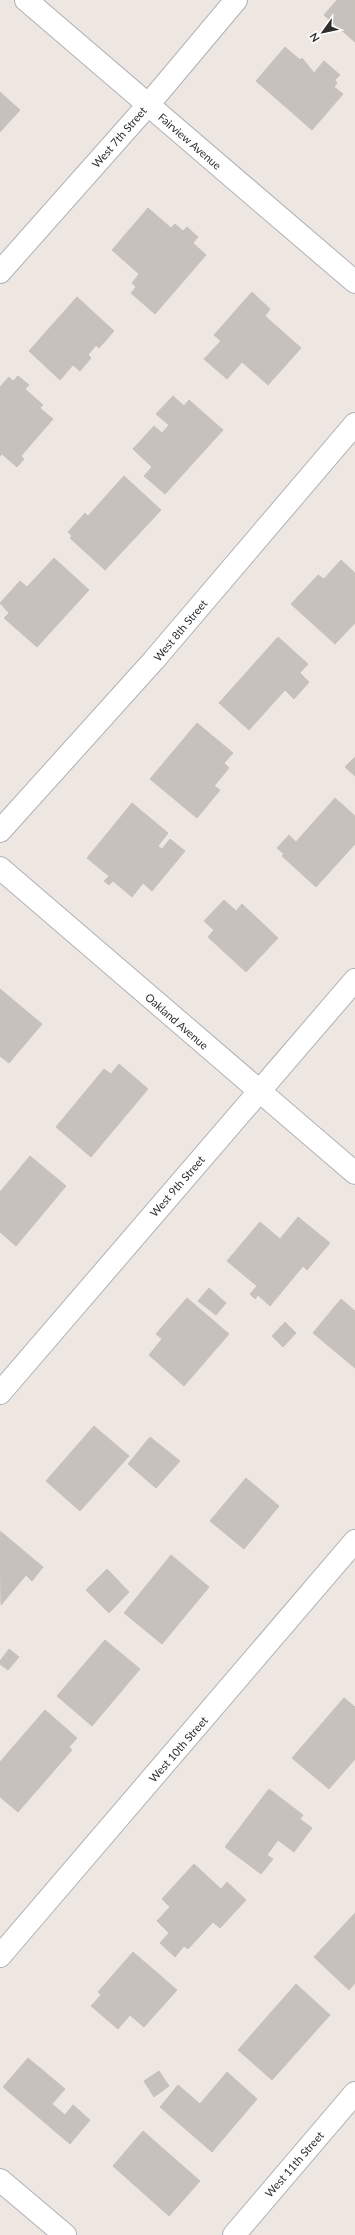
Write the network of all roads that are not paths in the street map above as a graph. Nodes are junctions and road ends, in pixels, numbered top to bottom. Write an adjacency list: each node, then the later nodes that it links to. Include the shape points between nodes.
1 (26, 0): 3 (street, Fairview Avenue)
2 (236, 0): 3 (street, West 7th Street)
3 (148, 104): 4 (street, West 7th Street); 5 (street, Fairview Avenue)
4 (0, 272)
5 (355, 282)
6 (355, 424): 7 (street, West 8th Street, via 154,660)
7 (0, 831)
8 (0, 868): 10 (street, Oakland Avenue)
9 (355, 980): 10 (street, West 9th Street)
10 (259, 1091): 11 (street, Oakland Avenue); 12 (street, West 9th Street)
11 (355, 1173)
12 (0, 1393)
13 (355, 1542): 14 (street, West 10th Street)
14 (0, 1956)
15 (355, 2093): 18 (street, West 11th Street)
16 (0, 2180): 17 (street)
17 (65, 2235)
18 (234, 2235)

